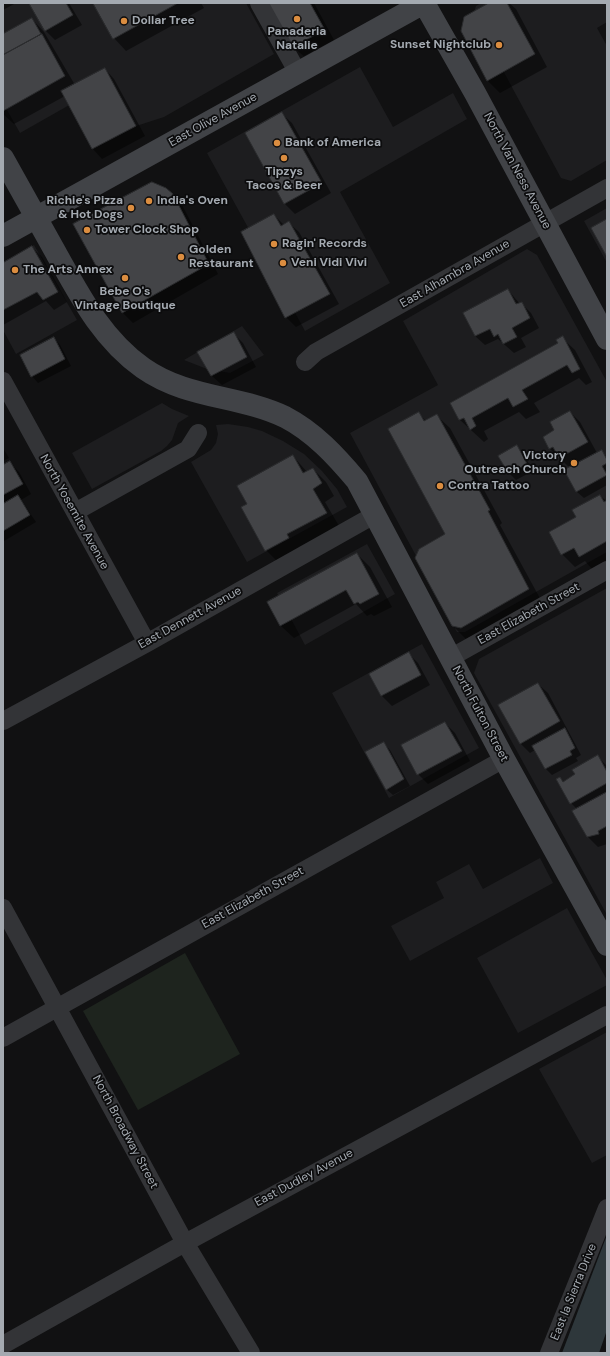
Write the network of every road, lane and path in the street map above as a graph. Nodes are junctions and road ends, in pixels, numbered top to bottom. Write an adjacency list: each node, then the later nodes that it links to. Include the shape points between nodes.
1 (259, 3): 3 (street)
2 (424, 3): 3 (main road, East Olive Avenue); 7 (main road, North Van Ness Avenue)
3 (298, 73): 6 (main road, East Olive Avenue)
4 (3, 158): 6 (main road, North Fulton Street)
5 (607, 188): 7 (street, East Alhambra Avenue)
6 (36, 218): 8 (main road, East Olive Avenue); 14 (main road, North Fulton Street, via 96,321 117,347 156,376 181,388 256,407 303,427 330,450 357,481)
7 (544, 223): 9 (main road, North Van Ness Avenue); 10 (street, East Alhambra Avenue, via 316,352)
8 (3, 236)
9 (607, 339)
10 (305, 362)
11 (3, 381): 13 (street, North Yosemite Avenue)
12 (198, 433): 13 (street, via 188,449)
13 (75, 512): 16 (street, North Yosemite Avenue)
14 (376, 514): 16 (street, East Dennett Avenue); 17 (main road, North Fulton Street)
15 (607, 570): 17 (street, East Elizabeth Street)
16 (147, 643): 18 (street, East Dennett Avenue)
17 (450, 658): 19 (main road, North Fulton Street)
18 (3, 721)
19 (504, 759): 21 (main road, North Fulton Street); 22 (street, East Elizabeth Street)
20 (3, 908): 22 (street, North Broadway Street)
21 (607, 945)
22 (58, 1007): 24 (street, East Elizabeth Street); 26 (street, North Broadway Street)
23 (607, 1015): 26 (street, East Dudley Avenue)
24 (3, 1038)
25 (607, 1208): 29 (street, East la Sierra Drive)
26 (185, 1243): 27 (street, East Dudley Avenue); 28 (street, North Broadway Street)
27 (3, 1345)
28 (251, 1353)
29 (549, 1353)

